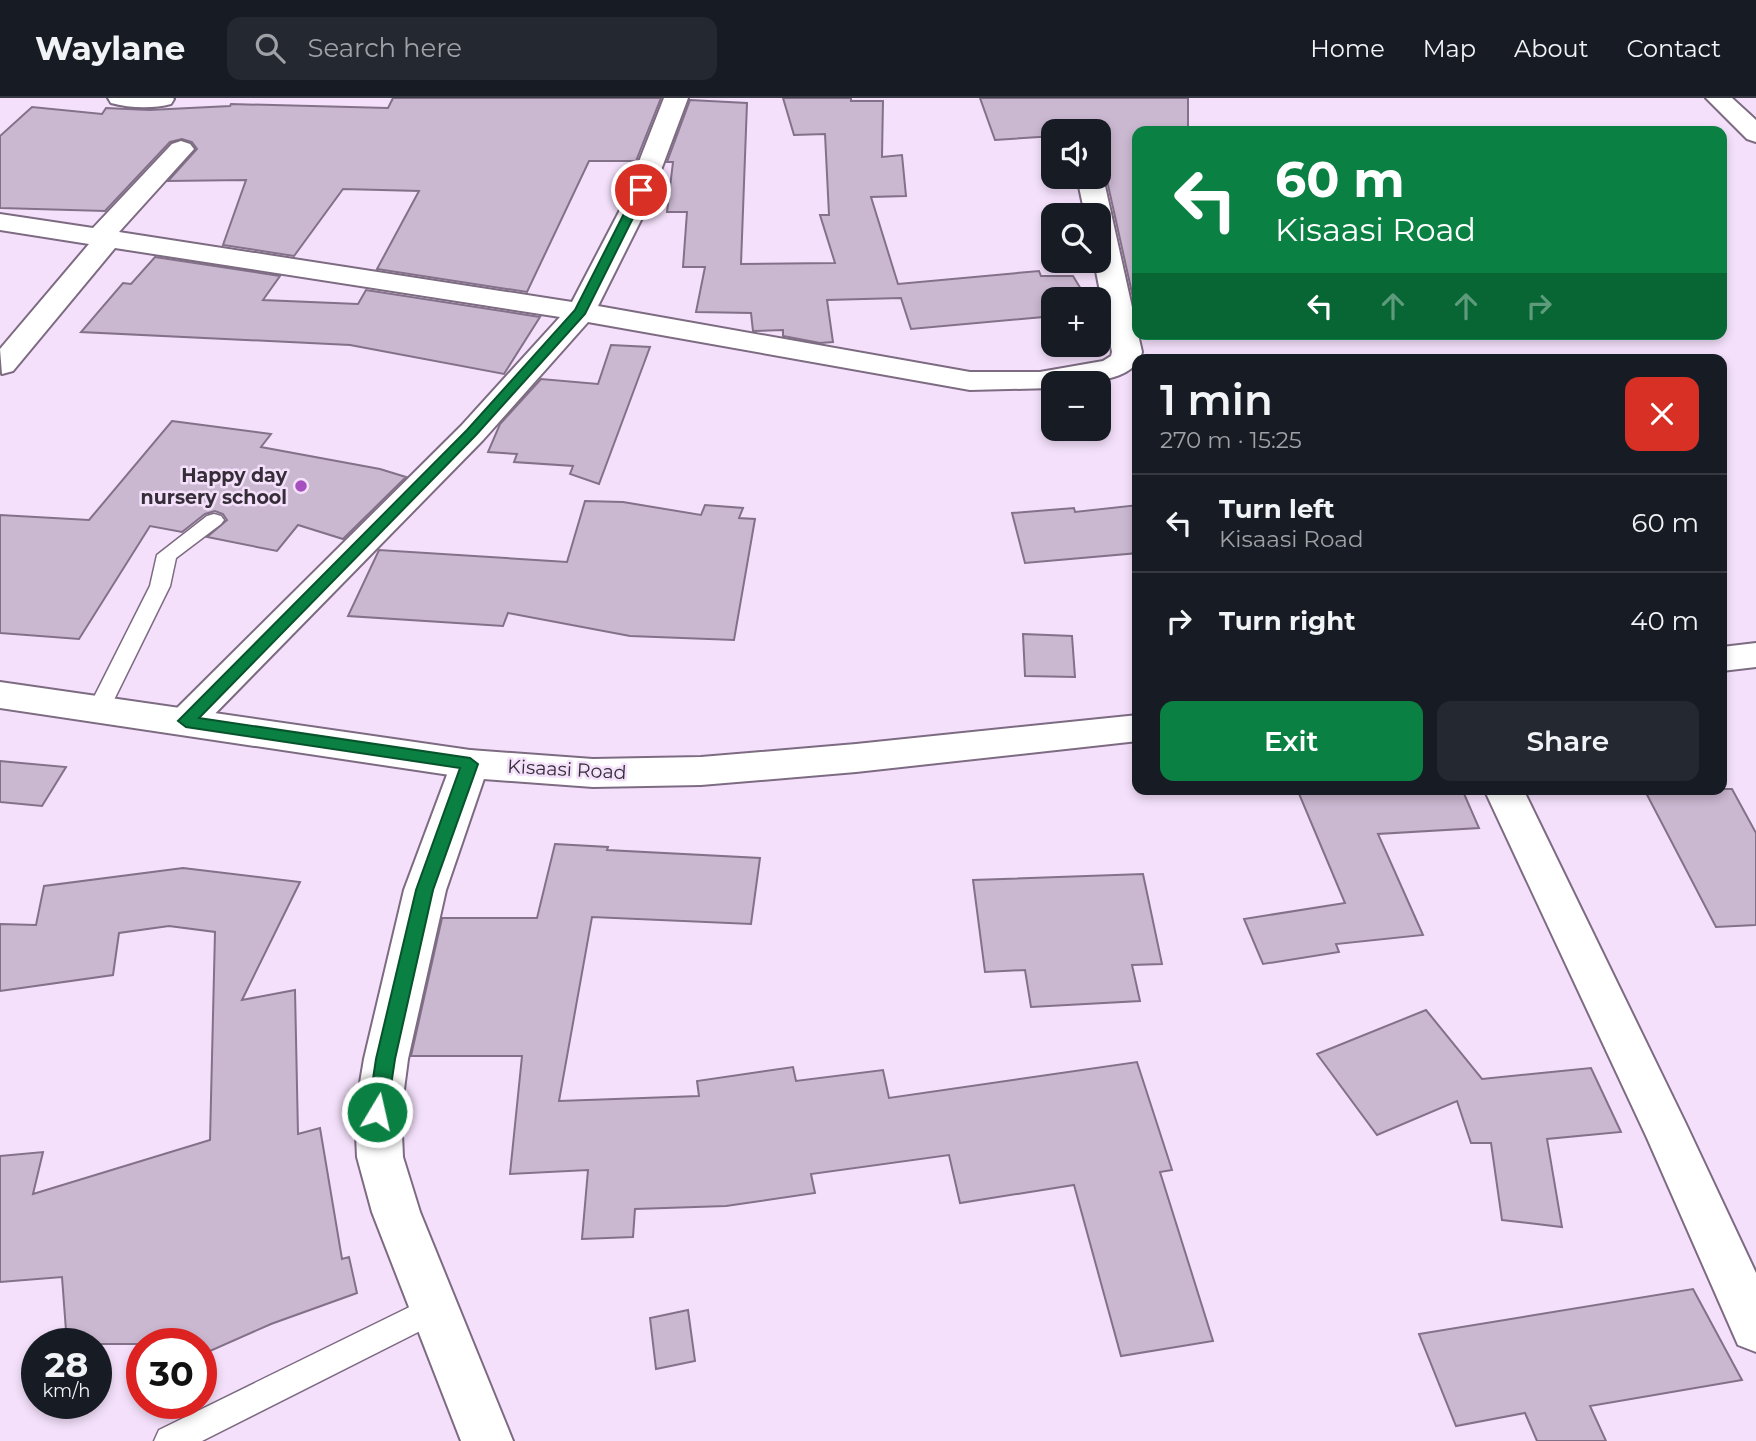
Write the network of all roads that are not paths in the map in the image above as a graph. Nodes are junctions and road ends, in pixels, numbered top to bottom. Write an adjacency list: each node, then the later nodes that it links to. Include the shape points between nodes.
1 (120, 98): 4 (street)
2 (676, 98): 10 (street, via 633,210)
3 (1718, 98): 5 (street)
4 (162, 99)
5 (1756, 134)
6 (181, 149): 8 (street)
7 (0, 222): 8 (street)
8 (105, 237): 10 (street); 11 (street)
9 (1111, 273): 10 (street, via 1125,360 1091,373 1040,381 970,381)
10 (580, 312): 17 (street, via 472,433)
11 (2, 365)
12 (214, 520): 16 (lane, via 167,555 160,586)
13 (1756, 655): 14 (street)
14 (1727, 658)
15 (0, 695): 16 (street, Kisaasi Road)
16 (99, 709): 17 (street, Kisaasi Road)
17 (186, 721): 19 (street, Kisaasi Road)
18 (1132, 729): 19 (street, Kisaasi Road, via 701,771 593,773)
19 (470, 764): 21 (street, via 425,890 377,1112 380,1157)
20 (1506, 795): 22 (street)
21 (434, 1309): 23 (lane); 24 (street)
22 (1756, 1328)
23 (170, 1441)
24 (487, 1441)

